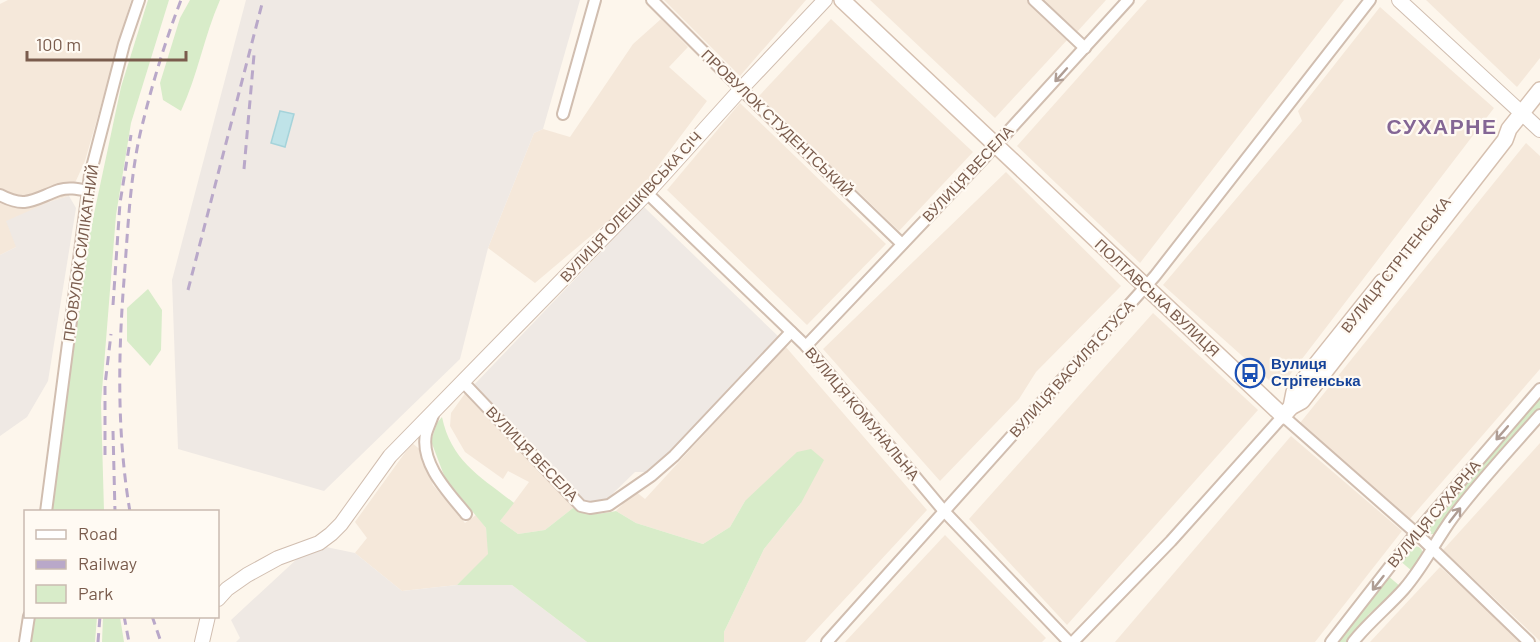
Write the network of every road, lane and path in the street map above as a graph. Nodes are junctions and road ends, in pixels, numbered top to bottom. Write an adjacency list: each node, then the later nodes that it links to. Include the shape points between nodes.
1 (139, 0): 17 (street, ПРОВУЛОК СИЛІКАТНИЙ, via 124,44)
2 (595, 0): 13 (street)
3 (652, 0): 11 (street, ПРОВУЛОК СТУДЕНТСЬКИЙ)
4 (825, 0): 11 (street, ВУЛИЦЯ ОЛЕШКІВСЬКА СІЧ)
5 (842, 0): 16 (main road, ПОЛТАВСЬКА ВУЛИЦЯ)
6 (1035, 0): 10 (street)
7 (1128, 0): 10 (street, ВУЛИЦЯ ВЕСЕЛА)
8 (1370, 0): 21 (street, ВУЛИЦЯ ВАСИЛЯ СТУСА)
9 (1399, 0): 14 (street)
10 (1085, 48): 16 (street, ВУЛИЦЯ ВЕСЕЛА, one-way to 16)
11 (741, 89): 18 (street, ВУЛИЦЯ ОЛЕШКІВСЬКА СІЧ); 20 (street, ПРОВУЛОК СТУДЕНТСЬКИЙ)
12 (1540, 90): 14 (main road, ВУЛИЦЯ СТРІТЕНСЬКА)
13 (563, 114)
14 (1514, 122): 15 (street); 27 (main road, ВУЛИЦЯ СТРІТЕНСЬКА, via 1498,135 1294,392)
15 (1540, 130)
16 (996, 146): 20 (street, ВУЛИЦЯ ВЕСЕЛА); 21 (main road, ПОЛТАВСЬКА ВУЛИЦЯ)
17 (88, 190): 19 (street, via 67,188 23,203); 29 (street, ПРОВУЛОК СИЛІКАТНИЙ)
18 (647, 194): 22 (street, ВУЛИЦЯ КОМУНАЛЬНА); 24 (street, ВУЛИЦЯ ОЛЕШКІВСЬКА СІЧ)
19 (0, 195)
20 (902, 244): 23 (street, ВУЛИЦЯ ВЕСЕЛА)
21 (1145, 287): 27 (main road, ПОЛТАВСЬКА ВУЛИЦЯ); 30 (street, ВУЛИЦЯ ВАСИЛЯ СТУСА)
22 (791, 332): 23 (street, ВУЛИЦЯ КОМУНАЛЬНА); 24 (street, ВУЛИЦЯ ВЕСЕЛА, via 674,456 601,508 581,506)
23 (806, 346): 30 (street, ВУЛИЦЯ КОМУНАЛЬНА)
24 (463, 382): 26 (street, ВУЛИЦЯ ОЛЕШКІВСЬКА СІЧ)
25 (1540, 388): 32 (street, ВУЛИЦЯ СУХАРНА, one-way to 32)
26 (434, 411): 31 (street, via 426,435 428,453 439,481); 34 (street, ВУЛИЦЯ ОЛЕШКІВСЬКА СІЧ, via 390,456 331,534 247,575)
27 (1287, 411): 32 (street, ПОЛТАВСЬКА ВУЛИЦЯ); 40 (street, ВУЛИЦЯ СТРІТЕНСЬКА, via 1171,541)
28 (1540, 415): 33 (street, ВУЛИЦЯ СУХАРНА, one-way to 28, via 1456,513)
29 (46, 510)
30 (943, 510): 39 (street, ВУЛИЦЯ ВАСИЛЯ СТУСА); 40 (street, ВУЛИЦЯ КОМУНАЛЬНА)
31 (466, 514)
32 (1416, 533): 33 (street, ПОЛТАВСЬКА ВУЛИЦЯ); 41 (street, ВУЛИЦЯ СУХАРНА, one-way to 41)
33 (1433, 549): 42 (street, ВУЛИЦЯ СУХАРНА, via 1404,589); 43 (street, ПОЛТАВСЬКА ВУЛИЦЯ)
34 (219, 598)
35 (29, 618): 37 (street)
36 (208, 618): 38 (street)
37 (25, 642)
38 (202, 642)
39 (827, 642)
40 (1071, 642)
41 (1331, 642)
42 (1353, 642)
43 (1529, 642)

